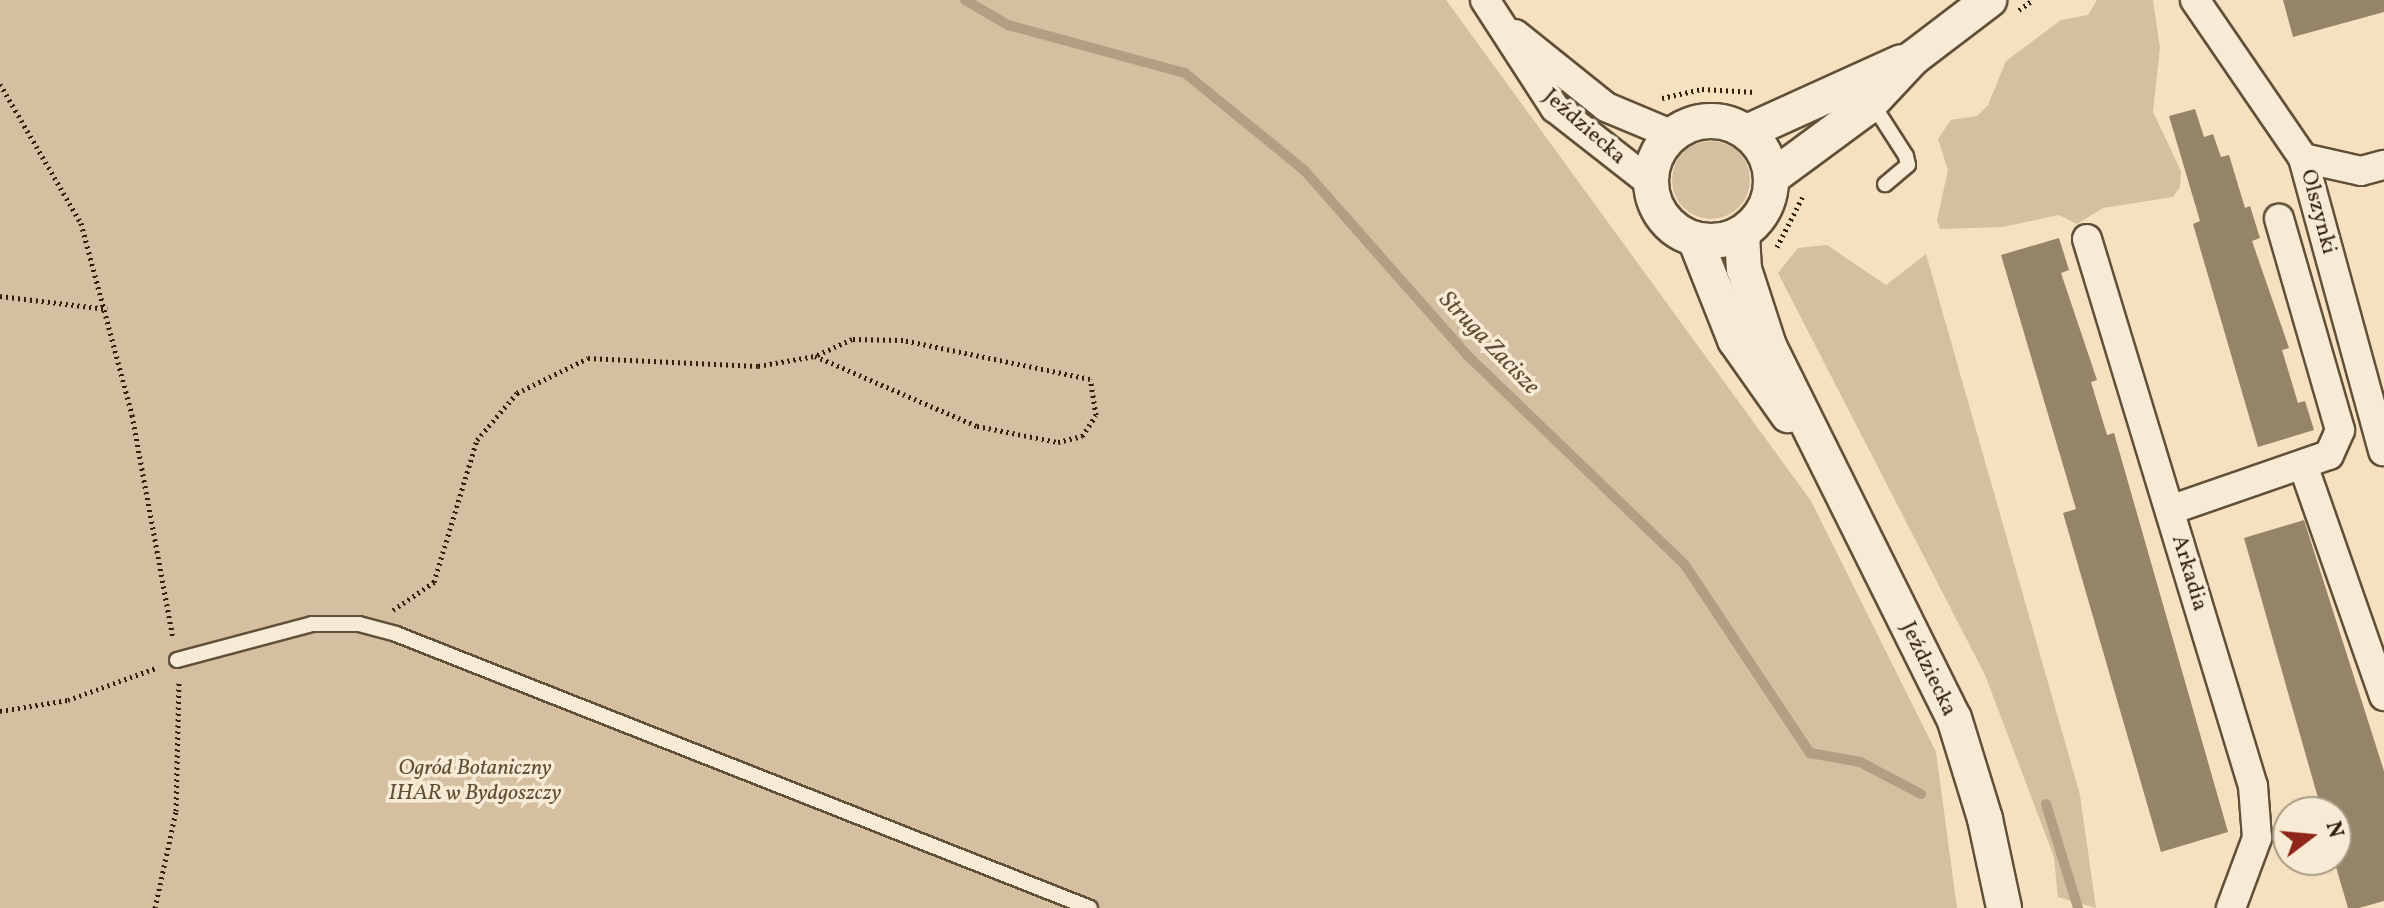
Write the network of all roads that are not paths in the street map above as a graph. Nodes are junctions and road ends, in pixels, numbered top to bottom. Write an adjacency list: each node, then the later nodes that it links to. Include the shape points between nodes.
1 (1485, 0): 4 (street, Jeździecka)
2 (1989, 0): 5 (street)
3 (2198, 1): 9 (street, Olszynki)
4 (1502, 23): 8 (street, Jeździecka, via 1606,107); 12 (street, Jeździecka, via 1555,108)
5 (1913, 58): 6 (street); 7 (street)
6 (1872, 102): 11 (street); 13 (lane, via 1908,165)
7 (1747, 132): 8 (street, via 1710,121); 11 (street, via 1768,160)
8 (1673, 135): 12 (street, via 1655,160)
9 (2303, 158): 10 (street, via 2361,171); 19 (street, Olszynki)
10 (2384, 165)
11 (1771, 178): 15 (street, via 1759,217)
12 (1651, 183): 16 (street, via 1667,221)
13 (1885, 184)
14 (2279, 219): 20 (street, via 2340,430 2329,455)
15 (1742, 233): 16 (street, via 1717,241); 18 (street, Jeździecka, via 1753,303)
16 (1695, 239): 18 (street, Jeździecka, via 1735,340 1767,392)
17 (2087, 239): 21 (street, Arkadia)
18 (1815, 445): 26 (street, Jeździecka, via 1954,718 1985,819)
19 (2383, 451)
20 (2303, 465): 21 (street); 23 (street)
21 (2170, 510): 24 (street, Arkadia, via 2253,786 2257,838)
22 (177, 660): 25 (lane, via 312,624 359,624 396,634)
23 (2384, 696)
24 (2237, 907)
25 (1090, 908)
26 (2004, 908)

